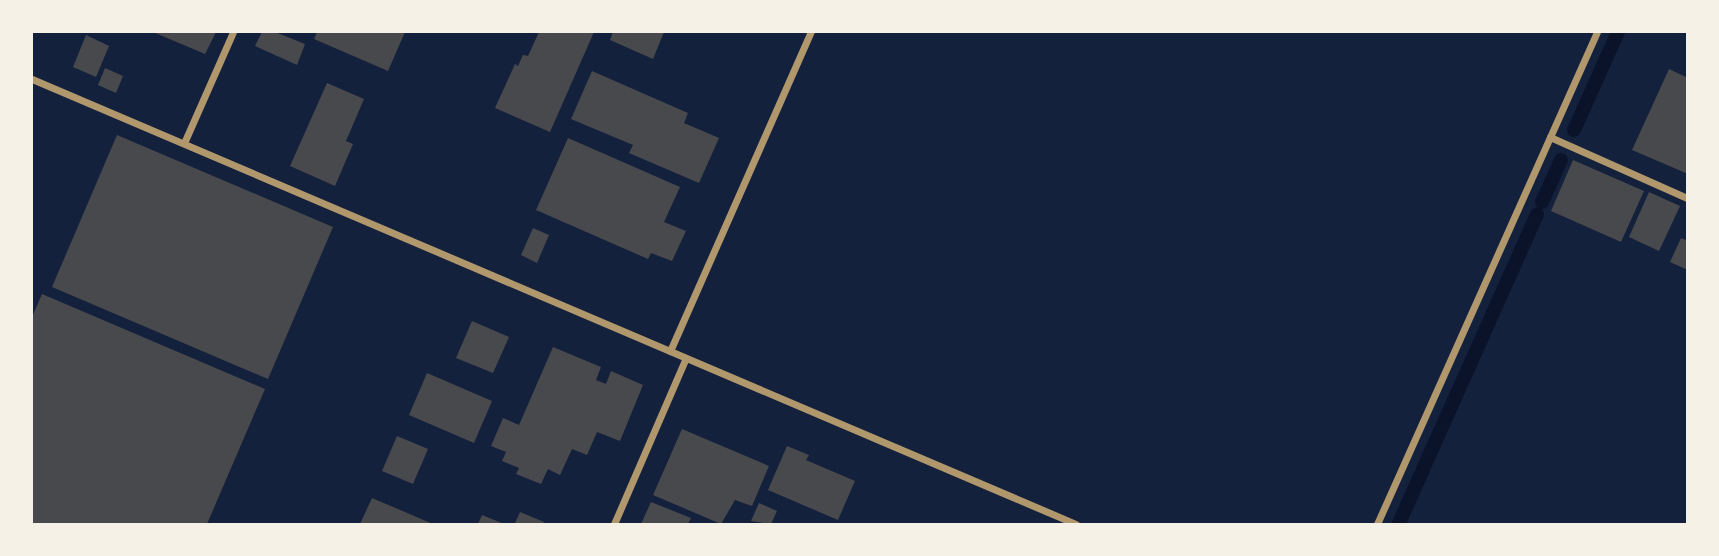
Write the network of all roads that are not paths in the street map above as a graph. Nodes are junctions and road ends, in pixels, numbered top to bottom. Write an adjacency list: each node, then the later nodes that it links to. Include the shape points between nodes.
1 (233, 32): 6 (street)
2 (811, 32): 8 (street)
3 (1597, 32): 5 (street)
4 (32, 79): 6 (street)
5 (1550, 137): 7 (street); 12 (street)
6 (184, 143): 8 (street)
7 (1687, 198)
8 (670, 351): 9 (street)
9 (686, 358): 10 (street); 11 (street)
10 (614, 524)
11 (1076, 524)
12 (1377, 524)

